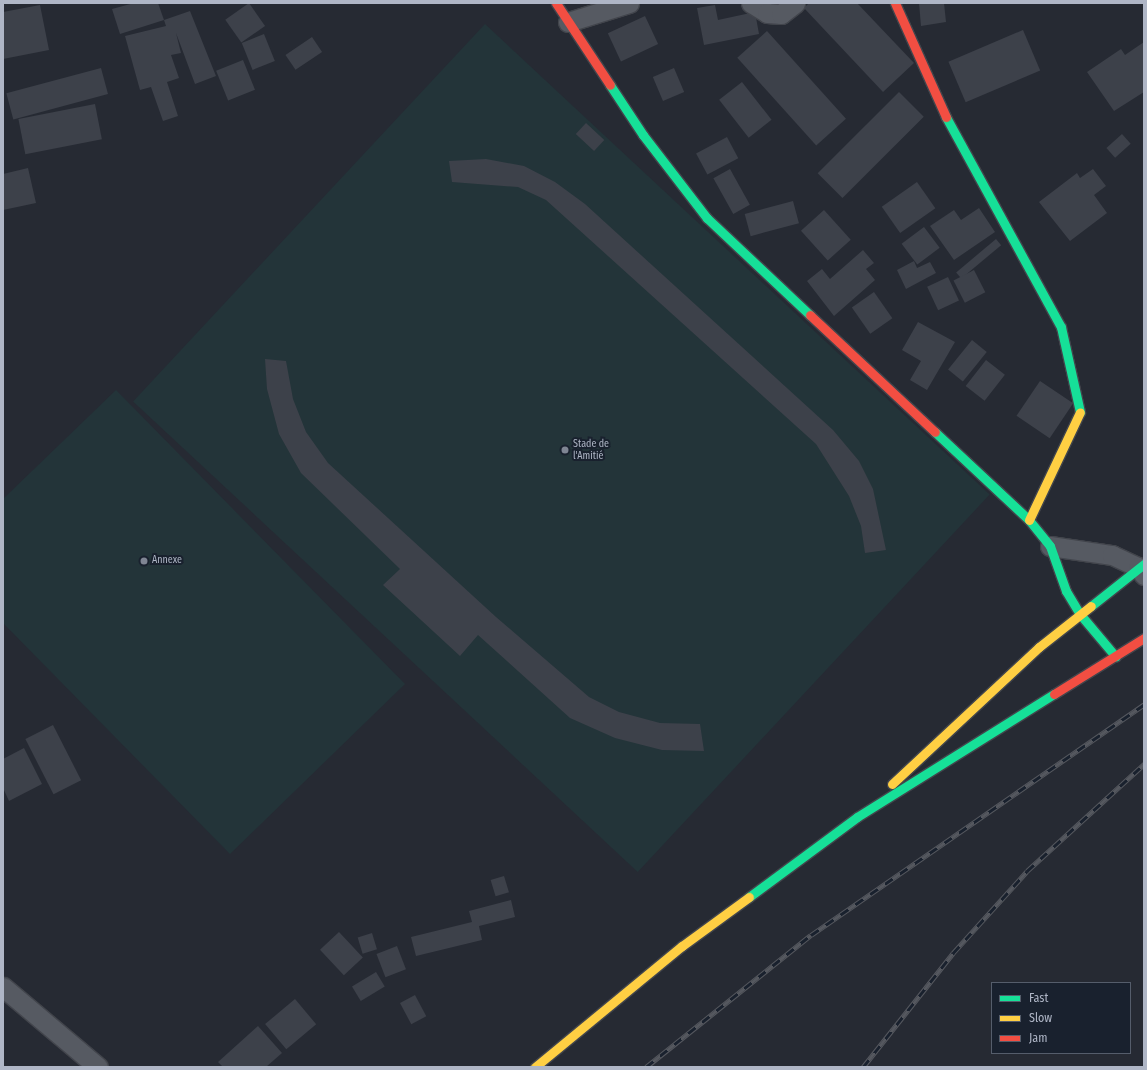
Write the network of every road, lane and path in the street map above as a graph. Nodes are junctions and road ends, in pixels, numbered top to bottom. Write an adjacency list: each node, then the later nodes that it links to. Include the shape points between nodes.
1 (556, 3): 6 (street)
2 (629, 3): 6 (street)
3 (751, 3): 4 (street, via 767,13 780,14)
4 (795, 3)
5 (895, 3): 7 (street, via 934,94 1061,327 1080,412)
6 (568, 22): 7 (street, via 643,135 707,218)
7 (1029, 520): 8 (street)
8 (1050, 546): 9 (street, via 1112,555); 10 (street, via 1066,590)
9 (1142, 569): 10 (street)
10 (1079, 613): 12 (street); 13 (street)
11 (1144, 638): 12 (street)
12 (1116, 658): 13 (street)
13 (856, 817): 16 (street, via 682,946)
14 (3, 987): 15 (street)
15 (98, 1067)
16 (535, 1067)

